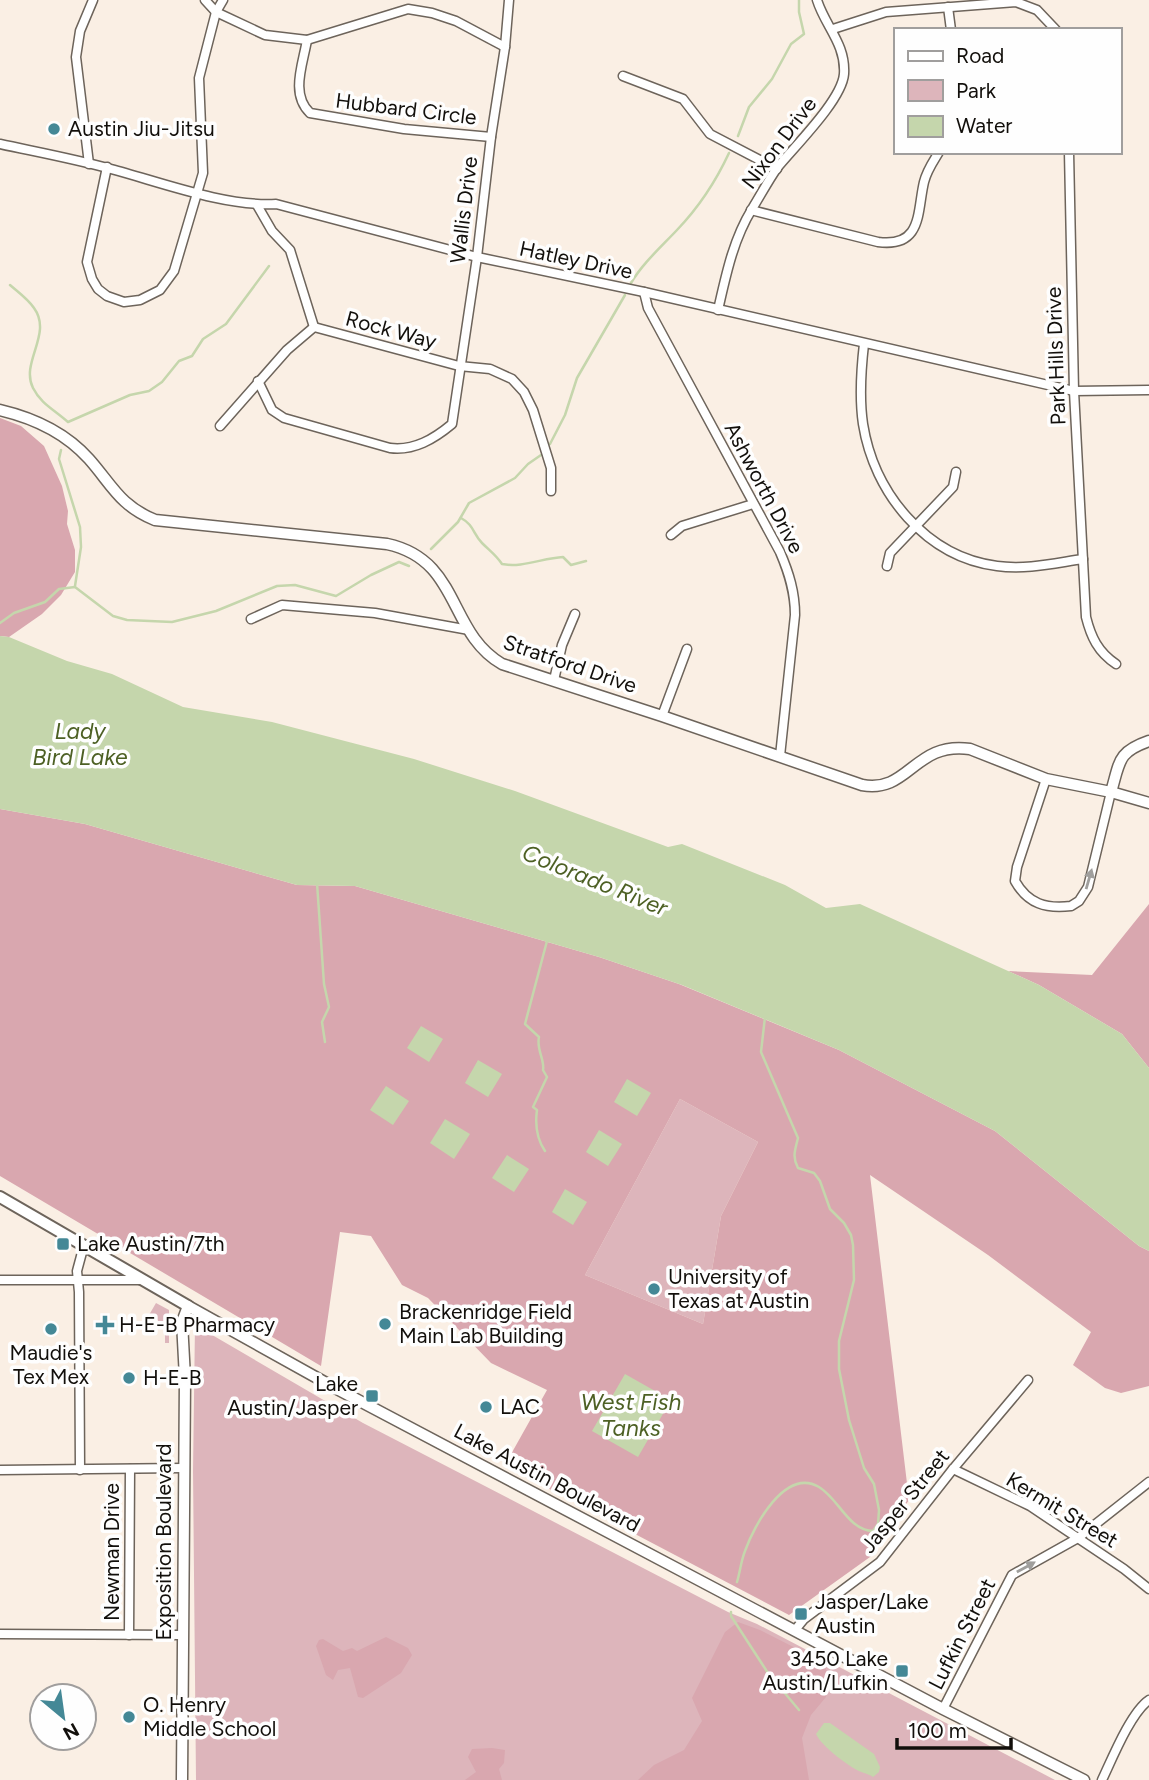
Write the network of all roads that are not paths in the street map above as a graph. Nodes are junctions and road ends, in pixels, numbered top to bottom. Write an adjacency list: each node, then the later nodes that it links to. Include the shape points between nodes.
1 (93, 0): 18 (street, via 79,31 76,57)
2 (205, 0): 7 (street)
3 (223, 0): 7 (street)
4 (509, 0): 12 (street, Wallis Drive)
5 (817, 0): 10 (street, Nixon Drive)
6 (948, 8): 8 (street); 9 (street, via 1016,2 1037,10); 10 (street, via 886,12)
7 (216, 12): 11 (street, via 265,35); 21 (street, via 199,78 203,173)
8 (951, 28)
9 (1054, 28)
10 (833, 29): 20 (street, Nixon Drive, via 841,48 844,77 834,98)
11 (307, 40): 12 (street, via 408,9 456,21); 14 (street, Hubbard Circle, via 299,84 303,106 310,113 404,129)
12 (505, 47): 14 (street, Wallis Drive)
13 (623, 76): 20 (street, via 683,99 710,134)
14 (491, 137): 24 (street, Wallis Drive)
15 (0, 144): 18 (street, Hatley Drive)
16 (938, 154): 23 (street, via 924,183 918,223 911,235 898,241 887,244)
17 (1069, 154): 32 (street, Park Hills Drive)
18 (89, 164): 19 (street, Hatley Drive)
19 (107, 167): 21 (street, Hatley Drive); 21 (street, via 87,262 97,289 124,302 160,290 174,271)
20 (777, 169): 23 (street, Nixon Drive)
21 (196, 192): 22 (street, Hatley Drive)
22 (257, 205): 24 (street, Hatley Drive, via 276,204); 27 (street, via 290,250)
23 (751, 210): 26 (street, Nixon Drive, via 729,262)
24 (477, 257): 25 (street, Hatley Drive); 29 (street, Wallis Drive)
25 (644, 292): 26 (street, Hatley Drive); 37 (street, Ashworth Drive, via 648,309)
26 (718, 310): 28 (street, Hatley Drive)
27 (314, 327): 29 (street, Rock Way); 30 (street)
28 (864, 344): 32 (street, Hatley Drive); 38 (street, via 863,422 869,449 893,500)
29 (459, 366): 30 (street, Wallis Drive, via 452,424 403,450 284,418 272,410); 36 (street, Rock Way, via 490,369 512,379 524,392 551,468)
30 (258, 381): 34 (street)
31 (1149, 390): 32 (street, Hatley Drive)
32 (1073, 391): 40 (street, Park Hills Drive)
33 (0, 410): 44 (street, Stratford Drive, via 63,435 122,501 155,520 387,544 406,550 426,561 440,577)
34 (220, 426)
35 (957, 472): 38 (street, via 953,487)
36 (551, 491)
37 (753, 505): 39 (street, via 682,526); 50 (street, Ashworth Drive, via 780,552 795,597)
38 (916, 527): 40 (street, via 940,546 971,561 1027,567); 41 (street, via 890,553)
39 (671, 535)
40 (1083, 559): 46 (street, Park Hills Drive, via 1090,631 1100,652)
41 (887, 566)
42 (575, 614): 47 (street)
43 (251, 619): 44 (street, via 282,605 375,612)
44 (469, 630): 47 (street, Stratford Drive, via 491,658)
45 (687, 649): 48 (street)
46 (1116, 664)
47 (554, 680): 48 (street, Stratford Drive)
48 (662, 716): 50 (street, Stratford Drive)
49 (1149, 741): 52 (street, via 1122,756)
50 (780, 756): 51 (street, Stratford Drive, via 862,785 880,786 899,778 934,751 958,748)
51 (1046, 779): 52 (street, Stratford Drive); 52 (street, one-way to 52, via 1015,881 1037,905 1071,906 1084,894)
52 (1111, 792): 53 (street, Stratford Drive)
53 (1149, 803)
54 (0, 1197): 55 (main road, Lake Austin Boulevard)
55 (84, 1245): 57 (street, Newman Drive); 58 (main road, Lake Austin Boulevard)
56 (0, 1280): 57 (street)
57 (79, 1280): 58 (street); 65 (street, Newman Drive)
58 (145, 1280): 59 (main road, Lake Austin Boulevard)
59 (188, 1306): 61 (street, Exposition Boulevard, via 182,1322); 69 (street, Lake Austin Boulevard)
60 (1028, 1380): 63 (street, Jasper Street)
61 (184, 1468): 62 (street); 72 (street, Exposition Boulevard)
62 (130, 1469): 65 (street); 71 (street, Newman Drive)
63 (953, 1469): 67 (street, Kermit Street, via 1030,1506); 69 (street, Jasper Street, via 880,1562)
64 (0, 1470): 65 (street)
65 (80, 1470)
66 (1149, 1482): 67 (street, Lufkin Street)
67 (1078, 1538): 68 (street, Kermit Street); 74 (street, Lufkin Street, one-way to 67, via 1012,1575)
68 (1149, 1589)
69 (795, 1630): 74 (street, Lake Austin Boulevard)
70 (0, 1634): 71 (street)
71 (129, 1634): 72 (street)
72 (182, 1635): 75 (street, Exposition Boulevard)
73 (1149, 1700): 77 (street, via 1142,1704)
74 (943, 1709): 76 (street, Lake Austin Boulevard)
75 (183, 1780)
76 (1084, 1780)
77 (1102, 1780)

